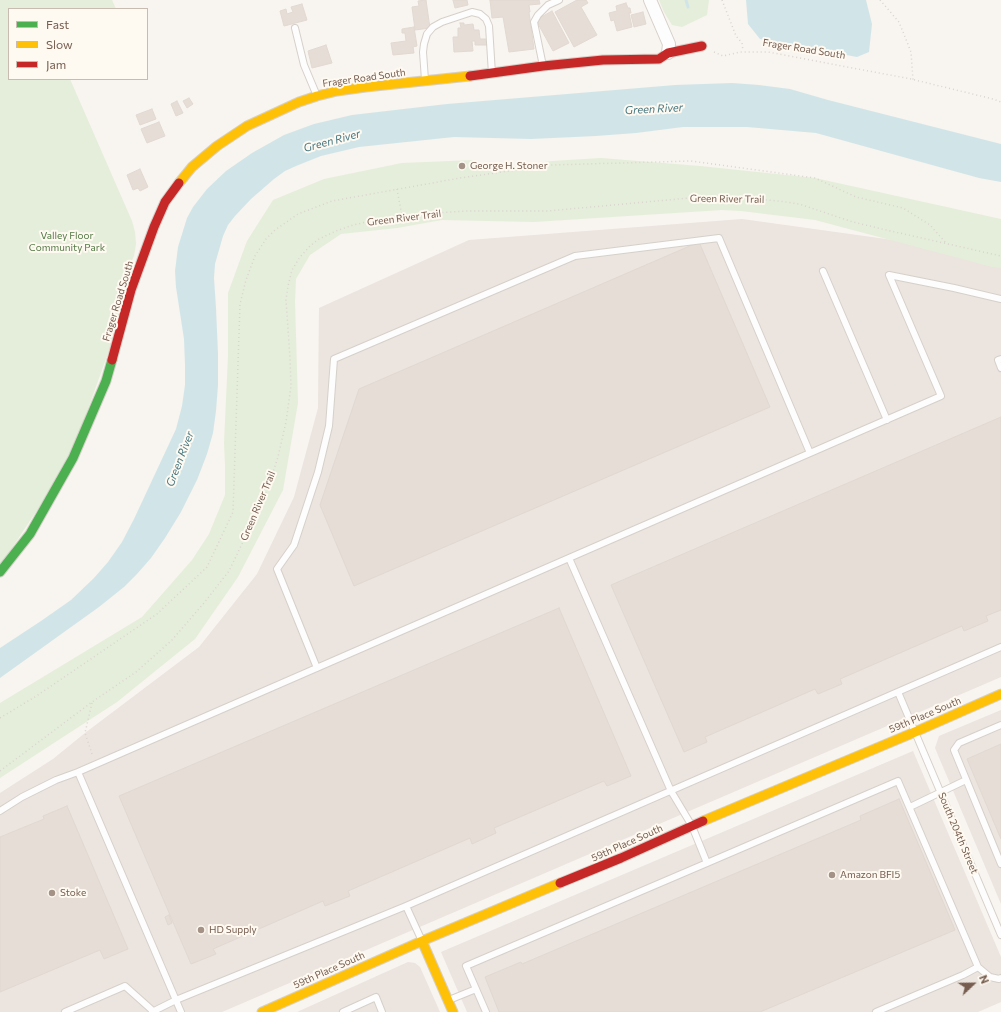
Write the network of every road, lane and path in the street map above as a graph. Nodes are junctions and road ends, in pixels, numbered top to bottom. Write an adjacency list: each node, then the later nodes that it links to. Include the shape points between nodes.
1 (559, 0): 9 (lane, via 548,5 534,22)
2 (650, 0): 8 (street, via 669,44)
3 (722, 0): 7 (path)
4 (880, 0): 11 (path, via 899,22 911,52)
5 (295, 28): 13 (lane, via 304,65)
6 (702, 46): 7 (path, Frager Road South, via 723,56); 8 (street, Frager Road South)
7 (744, 52): 11 (path, Frager Road South, via 768,52)
8 (668, 53): 9 (street, Frager Road South, via 659,59 603,60)
9 (543, 66): 10 (street, Frager Road South)
10 (492, 74): 12 (street, Frager Road South); 12 (lane, via 489,26 480,14 472,12 442,22 427,34 423,52)
11 (913, 80): 14 (path, Frager Road South)
12 (425, 81): 13 (street, Frager Road South, via 337,90)
13 (317, 96): 25 (street, Frager Road South, via 264,117 232,135 192,167 165,202 131,290 106,381 73,458 30,534)
14 (1001, 102)
15 (397, 189): 16 (path)
16 (402, 216): 17 (path, Green River Trail, via 467,211 548,211 689,198 760,199 799,204 868,226); 30 (path, Green River Trail, via 336,231 319,239 300,257 292,270 286,300 291,386 286,422 278,457 262,502 229,571 204,603 172,640 136,672)
17 (1001, 256)
18 (823, 271): 22 (lane)
19 (1001, 299): 22 (lane, via 889,275 941,396)
20 (1001, 359): 21 (lane, via 998,360)
21 (1001, 368)
22 (887, 420): 23 (lane)
23 (810, 453): 24 (lane); 27 (lane, via 719,238 575,256 334,359 329,426 318,472 294,545 277,569)
24 (569, 558): 27 (lane); 37 (lane)
25 (0, 572)
26 (1001, 647): 28 (lane)
27 (317, 668): 33 (lane)
28 (898, 692): 32 (lane, South 204th Street); 37 (lane)
29 (1001, 694): 32 (street, 59th Place South)
30 (92, 702): 33 (path, via 85,733); 34 (path, Green River Trail)
31 (1001, 725): 36 (lane, via 959,743 954,750)
32 (915, 732): 38 (lane, South 204th Street); 41 (street, 59th Place South)
33 (96, 764): 35 (lane)
34 (0, 771)
35 (78, 772): 40 (lane, via 56,780); 50 (lane)
36 (966, 780): 38 (lane); 43 (lane)
37 (671, 791): 41 (lane); 44 (lane)
38 (941, 793): 39 (lane); 45 (lane, South 204th Street)
39 (910, 807): 42 (lane, via 898,781); 47 (lane)
40 (0, 811)
41 (692, 826): 42 (lane); 46 (street, 59th Place South)
42 (707, 863): 49 (lane, via 466,966)
43 (1001, 864)
44 (406, 906): 46 (lane); 50 (lane)
45 (1001, 935)
46 (422, 941): 51 (street); 55 (street, 59th Place South)
47 (978, 967): 48 (lane, via 990,977); 60 (lane)
48 (1001, 978)
49 (476, 989): 51 (lane); 59 (lane)
50 (176, 1000): 53 (lane); 54 (lane)
51 (448, 1000): 58 (street)
52 (65, 1012): 53 (lane, via 125,986)
53 (153, 1012)
54 (181, 1012)
55 (262, 1012)
56 (343, 1012): 57 (lane, via 376,998)
57 (382, 1012)
58 (453, 1012)
59 (486, 1012)
60 (876, 1012)

